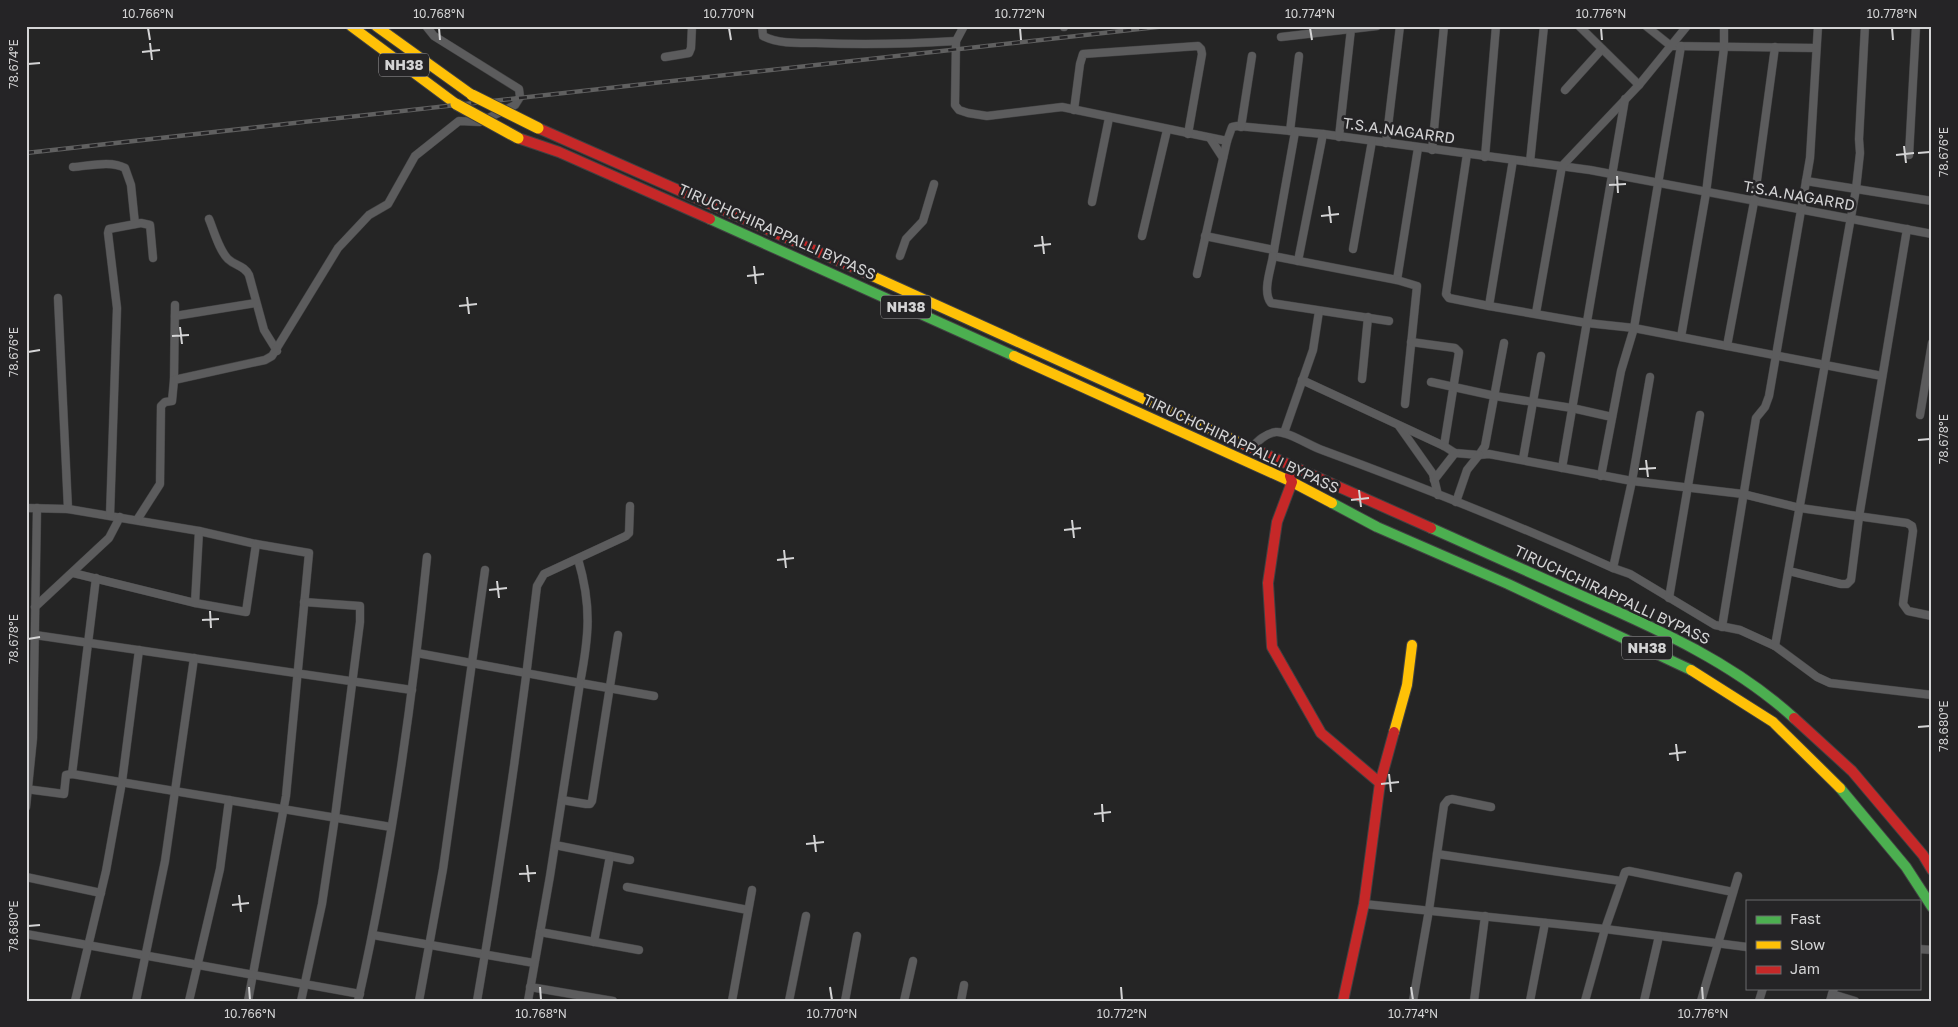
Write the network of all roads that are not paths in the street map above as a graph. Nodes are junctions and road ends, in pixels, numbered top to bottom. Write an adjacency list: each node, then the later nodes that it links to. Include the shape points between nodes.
1 (351, 26): 127 (main road, TIRUCHCHIRAPPALLI BYPASS / NH38, bridge, via 456,104 518,138 559,152 808,262)
2 (376, 26): 116 (main road, TIRUCHCHIRAPPALLI BYPASS / NH38, bridge, via 472,95 538,128)
3 (426, 26): 96 (street, via 434,36 519,89 520,97 515,106 480,122 459,121 415,156 388,204 369,215 338,248)
4 (692, 26): 30 (street, via 689,53)
5 (762, 26): 21 (street, via 763,36 774,42 914,44)
6 (964, 26): 21 (street)
7 (1377, 26): 19 (street)
8 (1400, 26): 45 (street)
9 (1444, 26): 47 (street)
10 (1496, 26): 50 (street)
11 (1544, 26): 53 (street)
12 (1578, 26): 27 (street)
13 (1646, 26): 22 (street)
14 (1687, 26): 22 (street)
15 (1724, 26): 25 (street)
16 (1818, 26): 26 (street)
17 (1865, 26): 60 (street)
18 (1916, 26): 49 (street)
19 (1352, 29): 20 (street); 41 (street)
20 (1281, 37)
21 (956, 41): 34 (street, via 955,106 959,110 986,116 1062,107)
22 (1671, 46): 23 (street); 31 (street)
23 (1680, 46): 25 (street); 58 (street)
24 (1775, 47): 25 (street); 26 (street); 64 (street)
25 (1724, 48): 61 (street)
26 (1816, 48): 57 (street, via 1812,136)
27 (1602, 49): 31 (street); 32 (street)
28 (1252, 56): 36 (street)
29 (1300, 56): 38 (street)
30 (665, 57)
31 (1639, 85): 33 (street)
32 (1565, 90)
33 (1625, 99): 54 (street); 56 (street)
34 (1074, 110): 35 (street); 39 (street, via 1083,54 1198,46 1202,54)
35 (1109, 118): 37 (street); 63 (street)
36 (1241, 127): 38 (street, T.S.A.NAGARRD); 44 (street, via 1232,127)
37 (1166, 130): 39 (street); 71 (street)
38 (1292, 132): 40 (street, T.S.A.NAGARRD); 74 (street)
39 (1188, 134): 42 (street)
40 (1323, 134): 41 (street, T.S.A.NAGARRD); 77 (street)
41 (1339, 137): 43 (street, T.S.A.NAGARRD)
42 (1210, 138): 44 (street); 51 (street)
43 (1372, 141): 45 (street, T.S.A.NAGARRD); 73 (street)
44 (1227, 142): 51 (street)
45 (1386, 143): 46 (street, T.S.A.NAGARRD)
46 (1418, 148): 47 (street, T.S.A.NAGARRD); 79 (street)
47 (1432, 150): 48 (street, T.S.A.NAGARRD)
48 (1466, 154): 50 (street, T.S.A.NAGARRD); 83 (street, via 1446,294 1449,298)
49 (1909, 155)
50 (1485, 156): 52 (street, T.S.A.NAGARRD)
51 (1223, 158): 72 (street)
52 (1513, 160): 53 (street, T.S.A.NAGARRD); 83 (street)
53 (1530, 162): 54 (street, T.S.A.NAGARRD)
54 (1562, 166): 56 (street, T.S.A.NAGARRD); 85 (street)
55 (73, 167): 68 (street, via 111,164 125,168 130,180)
56 (1612, 174): 58 (street, T.S.A.NAGARRD); 89 (street)
57 (1806, 181): 60 (street); 65 (street)
58 (1659, 183): 61 (street, T.S.A.NAGARRD); 90 (street)
59 (934, 184): 75 (street, via 923,221 906,239)
60 (1856, 189): 62 (street); 67 (street)
61 (1706, 193): 64 (street, T.S.A.NAGARRD); 91 (street)
62 (1932, 201)
63 (1092, 202)
64 (1754, 202): 65 (street, T.S.A.NAGARRD); 95 (street)
65 (1801, 210): 67 (street, T.S.A.NAGARRD); 97 (street)
66 (209, 219): 81 (street, via 224,254 247,270)
67 (1850, 219): 69 (street, T.S.A.NAGARRD); 99 (street)
68 (135, 224): 76 (street, via 150,225); 137 (street, via 112,227 108,232 118,308)
69 (1907, 229): 70 (street, T.S.A.NAGARRD); 100 (street)
70 (1932, 234)
71 (1142, 236)
72 (1205, 236): 74 (street); 78 (street)
73 (1353, 249)
74 (1274, 253): 77 (street); 84 (street, via 1267,299 1271,303)
75 (900, 256)
76 (153, 258)
77 (1298, 261): 79 (street)
78 (1197, 274)
79 (1397, 280): 92 (street, via 1417,286)
80 (58, 298): 136 (street)
81 (256, 302): 86 (street); 96 (street, via 264,330)
82 (175, 305): 86 (street)
83 (1489, 306): 85 (street)
84 (1319, 311): 87 (street); 104 (street, via 1313,350)
85 (1536, 313): 89 (street)
86 (175, 316): 103 (street)
87 (1368, 317): 88 (street); 102 (street)
88 (1389, 321)
89 (1587, 323): 90 (street); 110 (street)
90 (1634, 328): 91 (street); 113 (street)
91 (1680, 337): 95 (street)
92 (1411, 342): 106 (street, via 1455,348 1459,352); 109 (street)
93 (1504, 343): 107 (street)
94 (1932, 343): 111 (street)
95 (1727, 346): 97 (street)
96 (277, 351): 103 (street, via 266,360)
97 (1776, 355): 99 (street); 129 (street, via 1769,396 1756,418)
98 (1541, 356): 108 (street)
99 (1825, 365): 100 (street); 135 (street)
100 (1882, 376): 139 (street)
101 (1650, 377): 126 (street)
102 (1362, 379)
103 (174, 380): 140 (street, via 174,398 162,403 160,484)
104 (1302, 380): 114 (street); 115 (street)
105 (1431, 382): 106 (street)
106 (1455, 386): 107 (street); 117 (street)
107 (1495, 396): 108 (street); 120 (street, via 1485,446)
108 (1533, 403): 110 (street); 121 (street)
109 (1405, 404)
110 (1572, 408): 113 (street); 122 (street)
111 (1920, 414)
112 (1700, 415): 128 (street)
113 (1612, 417): 124 (street)
114 (1398, 424): 117 (street); 125 (street)
115 (1284, 432): 118 (street, via 1268,435); 130 (street)
116 (1218, 433): 118 (main road, TIRUCHCHIRAPPALLI BYPASS / NH38); 127 (main road, TIRUCHCHIRAPPALLI BYPASS, via 1228,444 1288,470)
117 (1444, 446): 119 (street)
118 (1251, 448): 123 (main road, TIRUCHCHIRAPPALLI BYPASS / NH38)
119 (1455, 453): 120 (street); 125 (street)
120 (1479, 455): 121 (street); 131 (street, via 1466,470)
121 (1523, 459): 122 (street)
122 (1562, 468): 124 (street)
123 (1305, 472): 141 (main road, via 1309,484 1368,517); 190 (main road, TIRUCHCHIRAPPALLI BYPASS / NH38, via 1638,620 1724,666 1782,707 1852,771)
124 (1601, 476): 126 (street)
125 (1434, 480): 130 (street)
126 (1632, 481): 128 (street); 146 (street)
127 (1292, 482): 141 (main road, TIRUCHCHIRAPPALLI BYPASS / NH38); 176 (main road, via 1277,522 1268,583 1272,647 1321,733)
128 (1688, 488): 129 (street); 151 (street)
129 (1743, 494): 135 (street); 156 (street)
130 (1438, 495): 131 (street)
131 (1456, 502): 146 (street, via 1508,521)
132 (630, 506): 145 (street, via 630,529 626,536)
133 (26, 508): 134 (street)
134 (37, 508): 136 (street); 154 (street)
135 (1800, 508): 139 (street); 148 (street)
136 (68, 509): 137 (street)
137 (110, 516): 138 (street)
138 (120, 517): 140 (street); 149 (street, via 108,538)
139 (1859, 517): 148 (street, via 1851,580 1847,584); 155 (street, via 1912,526 1903,604 1908,611)
140 (137, 520): 142 (street)
141 (1377, 527): 199 (main road, TIRUCHCHIRAPPALLI BYPASS / NH38, via 1687,667 1773,722 1835,782 1906,867)
142 (200, 531): 143 (street); 153 (street)
143 (256, 544): 152 (street, via 309,553); 153 (street, via 246,612)
144 (427, 557): 163 (street)
145 (578, 559): 166 (street, via 544,574 539,580); 169 (street, via 589,620)
146 (1613, 568): 151 (street, via 1630,574)
147 (485, 570): 165 (street)
148 (1789, 571): 161 (street)
149 (73, 573): 150 (street); 154 (street)
150 (96, 578): 153 (street); 159 (street)
151 (1669, 598): 156 (street)
152 (304, 602): 167 (street); 168 (street, via 360,606)
153 (195, 603)
154 (35, 607): 157 (street)
155 (1932, 616)
156 (1722, 627): 161 (street, via 1740,630)
157 (35, 635): 159 (street); 177 (street, via 33,738)
158 (618, 635): 170 (street)
159 (88, 643): 162 (street); 174 (street)
160 (1412, 645): 176 (main road, via 1407,685)
161 (1775, 646): 172 (street, via 1830,683)
162 (139, 650): 164 (street); 175 (street)
163 (417, 653): 165 (street); 171 (street)
164 (194, 658): 167 (street); 178 (street)
165 (473, 663): 166 (street); 214 (street)
166 (527, 673): 169 (street); 217 (street)
167 (299, 674): 168 (street); 183 (street)
168 (353, 682): 171 (street); 184 (street)
169 (580, 683): 170 (street); 180 (street)
170 (610, 687): 173 (street); 180 (street, via 592,801 586,804)
171 (412, 690): 185 (street)
172 (1932, 695)
173 (654, 696)
174 (72, 774): 175 (street); 177 (street, via 66,775 64,794)
175 (122, 782): 178 (street); 197 (street)
176 (1380, 783): 198 (main road)
177 (27, 789): 181 (street)
178 (175, 791): 179 (street); 218 (street)
179 (229, 800): 183 (street); 221 (street, via 220,869)
180 (562, 800): 186 (street)
181 (26, 807)
182 (1491, 807): 187 (street, via 1448,800 1444,805)
183 (284, 809): 184 (street); 222 (street)
184 (335, 817): 185 (street); 223 (street, via 322,904)
185 (391, 826): 208 (street)
186 (555, 846): 188 (street); 206 (street)
187 (1436, 854): 193 (street); 201 (street)
188 (610, 856): 189 (street); 211 (street)
189 (630, 860)
190 (1932, 870)
191 (1738, 876): 196 (street)
192 (26, 877): 197 (street)
193 (1621, 881): 196 (street, via 1629,871); 205 (street)
194 (626, 887): 200 (street)
195 (752, 890): 200 (street)
196 (1733, 892): 212 (street)
197 (101, 893): 213 (street)
198 (1364, 904): 201 (street); 242 (main road)
199 (1932, 907)
200 (748, 910): 237 (street)
201 (1429, 910): 203 (street); 243 (street)
202 (806, 916): 238 (street)
203 (1485, 916): 204 (street); 244 (street)
204 (1546, 922): 205 (street); 245 (street)
205 (1605, 929): 210 (street); 246 (street)
206 (540, 932): 211 (street); 220 (street)
207 (26, 934): 213 (street)
208 (373, 935): 214 (street); 227 (street)
209 (857, 936): 239 (street)
210 (1659, 936): 212 (street); 247 (street)
211 (594, 942): 216 (street)
212 (1717, 944): 215 (street); 248 (street)
213 (88, 945): 218 (street); 228 (street)
214 (429, 945): 217 (street); 233 (street)
215 (1746, 947)
216 (639, 950)
217 (485, 954): 220 (street); 234 (street)
218 (146, 956): 221 (street); 229 (street)
219 (913, 961): 240 (street)
220 (534, 963): 225 (street)
221 (198, 965): 222 (street); 230 (street)
222 (252, 975): 223 (street); 231 (street)
223 (305, 984): 227 (street); 232 (street)
224 (964, 985): 241 (street)
225 (530, 987): 235 (street); 236 (street)
226 (1832, 994): 249 (street)
227 (359, 998)
228 (75, 1001)
229 (136, 1001)
230 (189, 1001)
231 (248, 1001)
232 (301, 1001)
233 (419, 1001)
234 (477, 1001)
235 (528, 1001)
236 (613, 1001)
237 (732, 1001)
238 (789, 1001)
239 (845, 1001)
240 (904, 1001)
241 (961, 1001)
242 (1343, 1001)
243 (1413, 1001)
244 (1474, 1001)
245 (1530, 1001)
246 (1585, 1001)
247 (1644, 1001)
248 (1701, 1001)
249 (1855, 1001)

